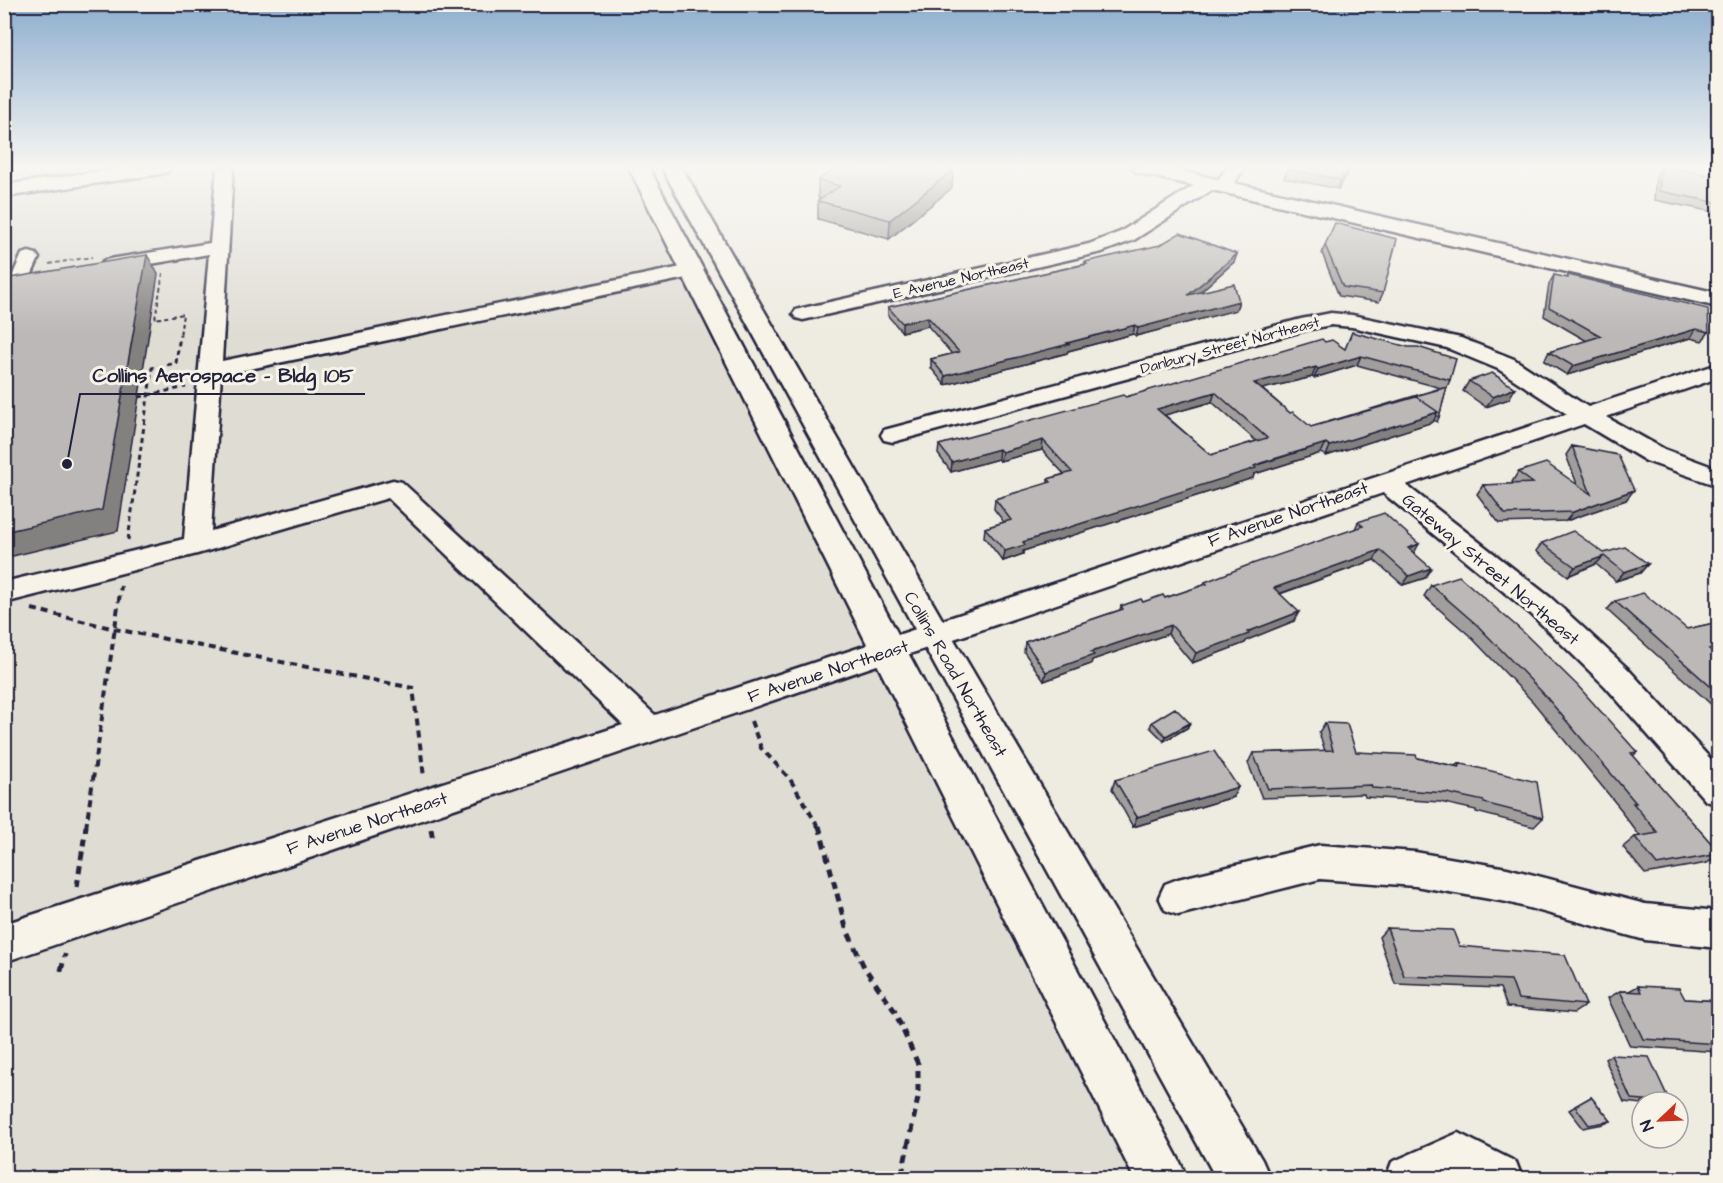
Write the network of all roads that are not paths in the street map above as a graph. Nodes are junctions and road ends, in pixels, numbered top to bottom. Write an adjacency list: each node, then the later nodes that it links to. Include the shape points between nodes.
1 (221, 223): 6 (street)
2 (667, 223): 9 (main road)
3 (703, 223): 22 (main road, Collins Road Northeast)
4 (1149, 223): 13 (street, E Avenue Northeast, via 1095,248)
5 (1386, 223): 12 (main road)
6 (219, 247): 8 (street); 15 (street)
7 (29, 258): 11 (street)
8 (91, 269)
9 (691, 271): 15 (street); 23 (main road)
10 (44, 277): 11 (street)
11 (12, 282)
12 (1719, 300)
13 (803, 314)
14 (1719, 371): 16 (street, F Avenue Northeast)
15 (211, 376): 20 (street)
16 (1585, 415): 17 (street, Danbury Street Northeast, via 1506,364 1480,352 1373,324 1331,319); 18 (street, Danbury Street Northeast, via 1654,455); 19 (street, F Avenue Northeast)
17 (893, 435)
18 (1719, 478)
19 (1384, 482): 22 (street, F Avenue Northeast); 25 (street, Gateway Street Northeast, via 1541,606 1616,677)
20 (197, 545): 21 (street, via 124,563); 24 (street, via 393,488)
21 (16, 600)
22 (934, 635): 23 (street, F Avenue Northeast); 30 (main road, Collins Road Northeast)
23 (888, 651): 24 (street, F Avenue Northeast); 29 (main road)
24 (650, 730): 28 (street, F Avenue Northeast)
25 (1719, 790)
26 (1178, 897): 27 (street, via 1320,862 1415,869 1508,885 1645,922)
27 (1719, 930)
28 (4, 943)
29 (1161, 1179)
30 (1244, 1179)
31 (1407, 1179): 32 (street, via 1458,1155)
32 (1500, 1179)

